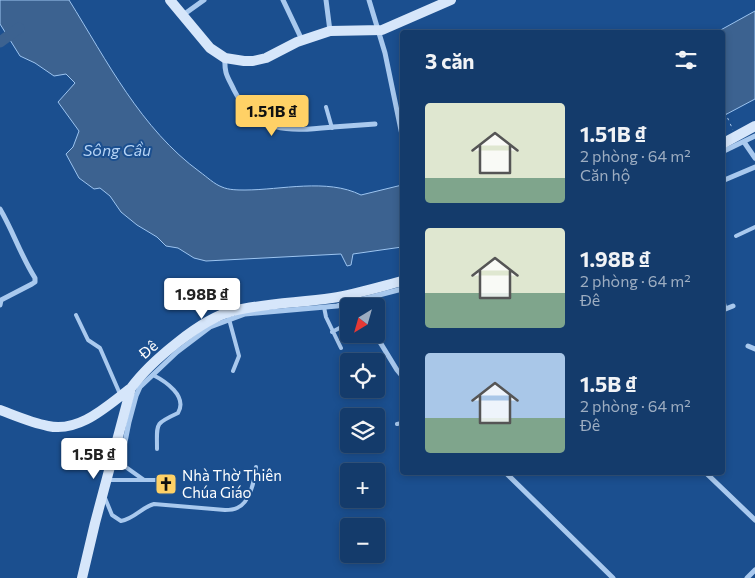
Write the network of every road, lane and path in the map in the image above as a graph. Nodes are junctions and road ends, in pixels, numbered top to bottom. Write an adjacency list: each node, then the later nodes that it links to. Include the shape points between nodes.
1 (170, 0): 7 (main road)
2 (204, 0): 7 (street)
3 (283, 0): 10 (street)
4 (326, 0): 8 (street)
5 (369, 0): 9 (street)
6 (452, 0): 9 (main road)
7 (182, 15): 11 (main road, via 210,48)
8 (330, 31): 9 (main road); 10 (main road)
9 (377, 31): 14 (street)
10 (303, 40): 11 (main road, via 266,58 253,61)
11 (225, 58): 17 (street, via 224,70 240,102 266,124 299,131)
12 (326, 107): 17 (lane)
13 (725, 112): 18 (path)
14 (400, 123)
15 (375, 124): 17 (street)
16 (755, 126): 20 (main road)
17 (332, 128)
18 (733, 131)
19 (755, 136): 21 (street)
20 (725, 142)
21 (744, 142): 22 (street); 23 (street)
22 (725, 151)
23 (755, 158)
24 (755, 166): 25 (street)
25 (725, 180)
26 (0, 209): 32 (street, via 35,282)
27 (755, 226): 28 (lane)
28 (736, 236)
29 (400, 281): 48 (main road, Đê, via 333,298 259,306 216,317 158,359)
30 (400, 290): 31 (street)
31 (377, 298)
32 (0, 301)
33 (340, 306): 35 (street)
34 (733, 306): 36 (street)
35 (324, 307): 38 (street, via 258,312); 40 (lane)
36 (725, 309)
37 (76, 315): 49 (lane, via 88,340 100,348)
38 (229, 319): 45 (lane, via 239,356); 46 (street, via 210,327)
39 (340, 328): 40 (lane)
40 (332, 332): 43 (lane)
41 (380, 343): 47 (street)
42 (748, 346): 44 (street)
43 (341, 348)
44 (755, 349)
45 (233, 371)
46 (152, 374): 53 (lane, via 171,386 180,407 178,413 161,420 158,425); 54 (street, via 140,387 125,442)
47 (400, 374)
48 (131, 388): 49 (main road); 54 (main road, Đê)
49 (121, 396): 50 (main road, via 89,419 60,427 49,427)
50 (0, 410)
51 (400, 423): 52 (lane)
52 (397, 424)
53 (157, 449)
54 (114, 454): 58 (main road, Đê); 59 (lane)
55 (256, 467): 61 (lane, via 251,491 236,509 154,504 131,518 120,520 112,515)
56 (508, 475): 65 (street)
57 (708, 475): 62 (street)
58 (107, 479): 59 (lane); 61 (main road, Đê)
59 (144, 480): 60 (lane)
60 (162, 480)
61 (104, 491): 64 (main road, Đê)
62 (755, 520)
63 (755, 570): 66 (street)
64 (82, 578)
65 (613, 578)
66 (747, 578)

